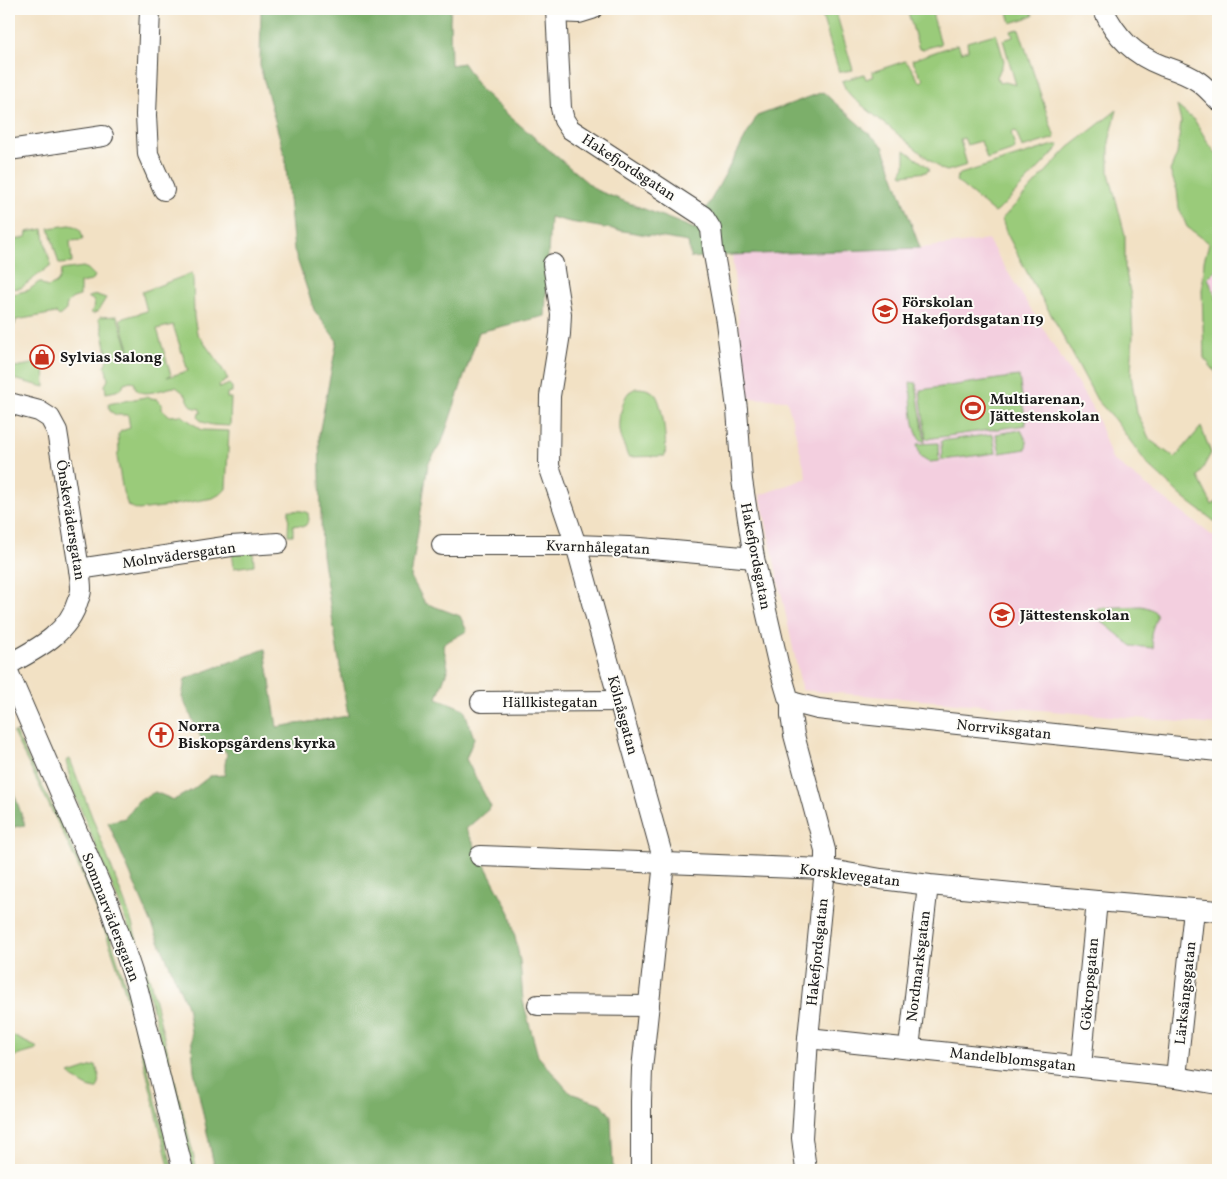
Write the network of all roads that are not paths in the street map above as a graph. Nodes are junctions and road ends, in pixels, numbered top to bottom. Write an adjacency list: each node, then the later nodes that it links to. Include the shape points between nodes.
1 (150, 9): 8 (street, via 146,115 148,154)
2 (592, 9): 4 (street, Hakefjordsgatan, via 579,13)
3 (1103, 9): 5 (street, via 1114,30 1142,56 1198,81)
4 (556, 10): 14 (street, Hakefjordsgatan, via 561,108 570,129 703,216 711,229 726,322 742,480)
5 (1218, 100)
6 (104, 136): 7 (street)
7 (9, 150)
8 (164, 190)
9 (553, 264): 13 (street, Kölnåsgatan, via 561,314 550,396 549,466)
10 (9, 403): 15 (street, Önskevädersgatan, via 39,410 50,418 58,431)
11 (278, 542): 15 (street, Molnvädersgatan)
12 (442, 545): 13 (street, Kvarnhålegatan)
13 (576, 545): 14 (street, Kvarnhålegatan); 18 (street, Kölnåsgatan)
14 (754, 558): 20 (street, Hakefjordsgatan, via 778,662)
15 (79, 569): 16 (street, Önskevädersgatan, via 81,590 72,616 50,640)
16 (9, 664)
17 (9, 674): 36 (street, Sommarvädersgatan, via 126,951)
18 (619, 701): 19 (street, Hällkistegatan); 23 (street, Kölnåsgatan)
19 (481, 702)
20 (791, 702): 21 (street, Norrviksgatan, via 835,711); 24 (street, Hakefjordsgatan, via 794,735 825,850)
21 (1218, 751)
22 (480, 856): 23 (street, Korsklevegatan)
23 (664, 862): 24 (street, Korsklevegatan); 30 (street, Kölnåsgatan)
24 (825, 869): 25 (street, Korsklevegatan); 31 (street, Hakefjordsgatan)
25 (928, 885): 26 (street, Korsklevegatan); 32 (street, Nordmarksgatan)
26 (1097, 901): 27 (street, Korsklevegatan); 33 (street, Gökropsgatan)
27 (1194, 910): 28 (street, Korsklevegatan); 34 (street, Lärksångsgatan)
28 (1218, 911)
29 (538, 1005): 30 (street)
30 (649, 1006): 37 (street, Kölnåsgatan, via 642,1069)
31 (808, 1038): 32 (street, Mandelblomsgatan); 38 (street, Hakefjordsgatan, via 802,1138)
32 (909, 1048): 33 (street, Mandelblomsgatan)
33 (1081, 1066): 34 (street, Mandelblomsgatan)
34 (1176, 1077): 35 (street, Mandelblomsgatan)
35 (1218, 1084)
36 (183, 1170)
37 (641, 1170)
38 (806, 1170)

